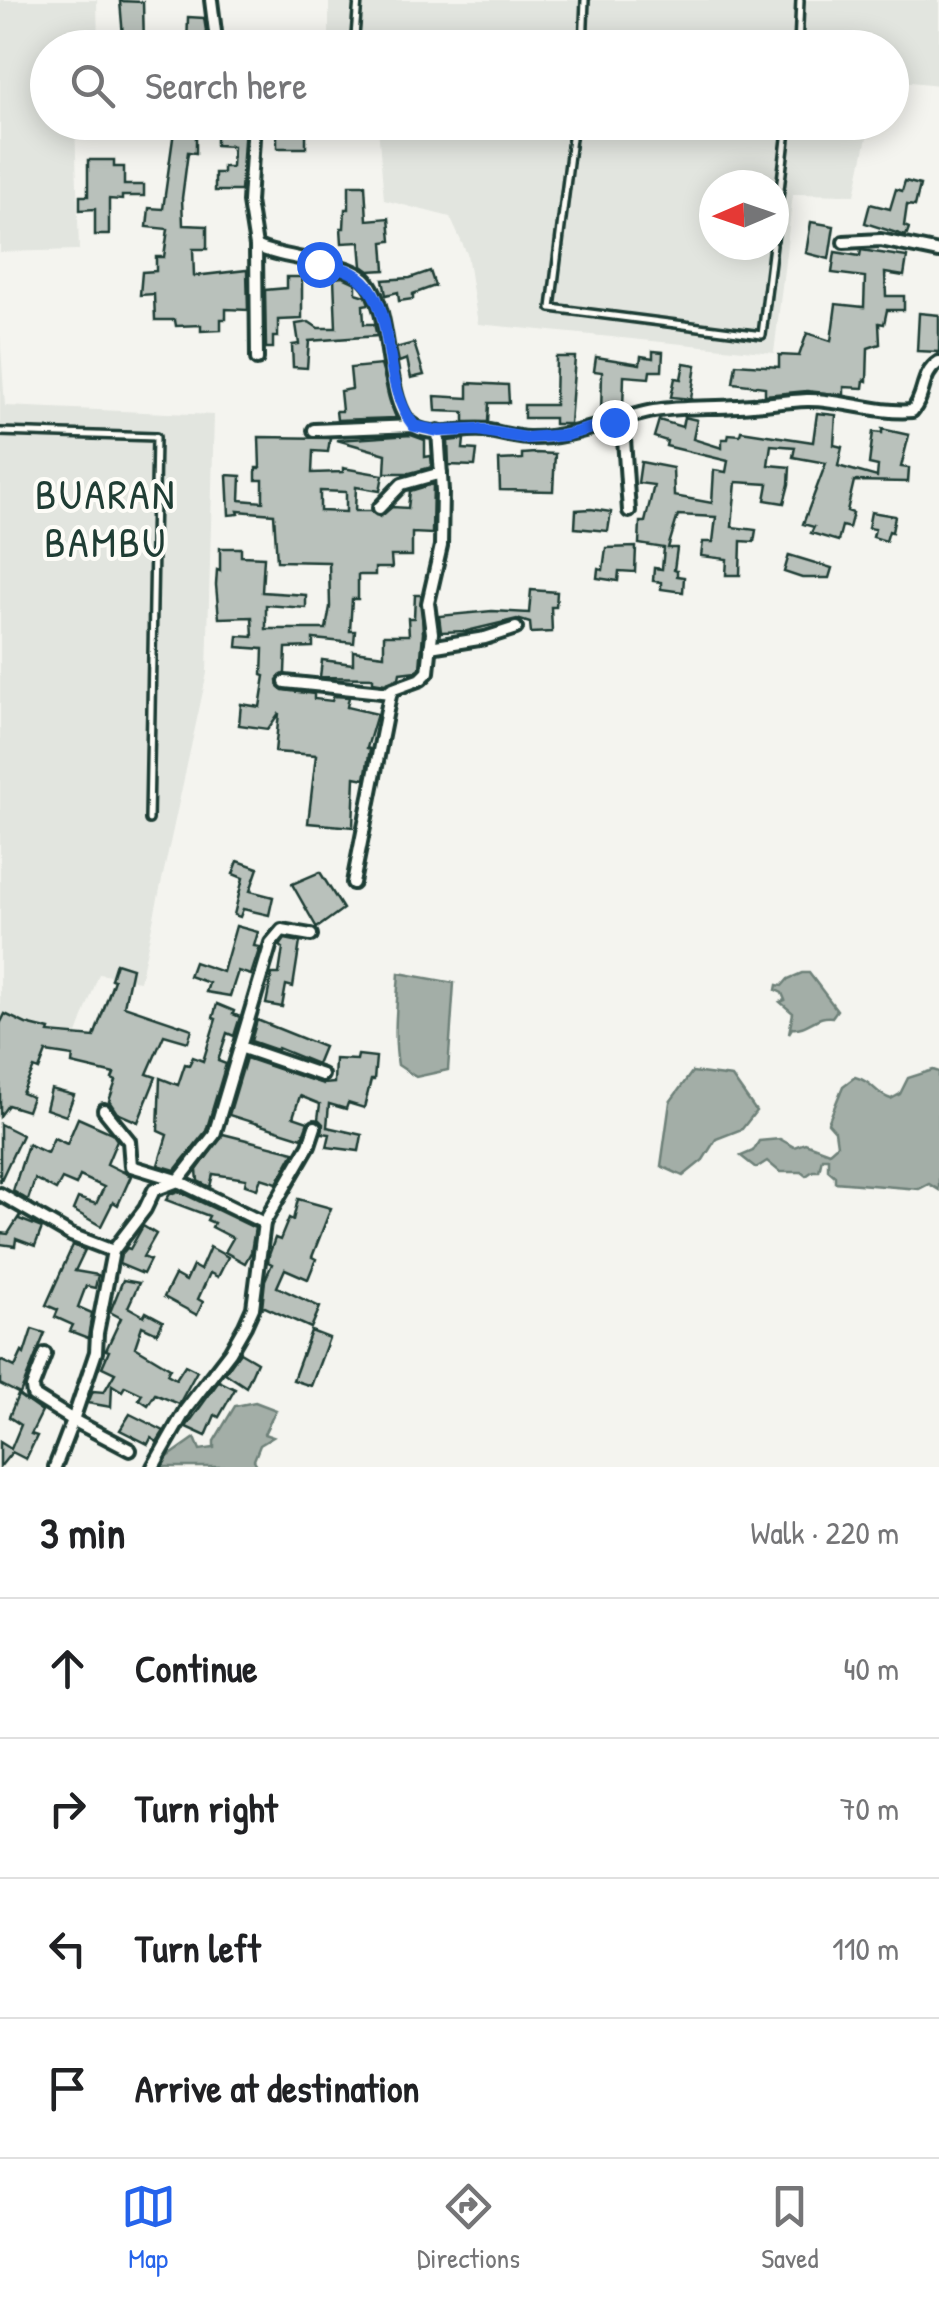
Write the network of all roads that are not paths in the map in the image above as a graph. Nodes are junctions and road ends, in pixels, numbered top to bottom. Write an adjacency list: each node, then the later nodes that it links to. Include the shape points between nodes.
1 (210, 0): 5 (street)
2 (358, 0): 6 (lane)
3 (585, 0): 7 (lane)
4 (800, 0): 8 (lane)
5 (214, 30)
6 (356, 30)
7 (584, 30)
8 (799, 30)
9 (253, 140): 14 (street, via 249,202)
10 (572, 140): 16 (lane, via 550,308 762,335)
11 (786, 140): 12 (lane)
12 (782, 170)
13 (844, 242): 15 (street, via 882,240)
14 (256, 246): 17 (street); 20 (street, via 299,261 340,265 369,283 399,397)
15 (939, 252)
16 (772, 260)
17 (257, 359)
18 (939, 362): 19 (street, via 929,369 912,411 811,400 656,410)
19 (614, 422): 22 (street, via 526,438); 26 (street, via 624,439)
20 (414, 426): 21 (street); 22 (street)
21 (314, 430)
22 (438, 431): 24 (street)
23 (0, 432): 31 (lane, via 156,437)
24 (441, 473): 25 (street, via 402,484); 28 (street)
25 (379, 508)
26 (629, 511)
27 (516, 628): 28 (street)
28 (430, 648): 30 (street, via 425,677 394,686)
29 (286, 682): 30 (street)
30 (390, 694): 32 (street)
31 (149, 820)
32 (353, 883)
33 (311, 934): 34 (street, via 282,930 271,944)
34 (240, 1047): 35 (street); 38 (street, via 214,1136)
35 (322, 1075)
36 (104, 1110): 38 (street, via 130,1141 130,1166)
37 (315, 1126): 40 (street)
38 (178, 1181): 40 (street); 41 (street, via 154,1190)
39 (0, 1194): 41 (street)
40 (264, 1223): 46 (street, via 244,1326)
41 (113, 1252): 43 (street, via 96,1352)
42 (44, 1354): 43 (street, via 33,1395)
43 (73, 1420): 44 (street); 45 (street)
44 (130, 1450)
45 (55, 1467)
46 (152, 1467)

